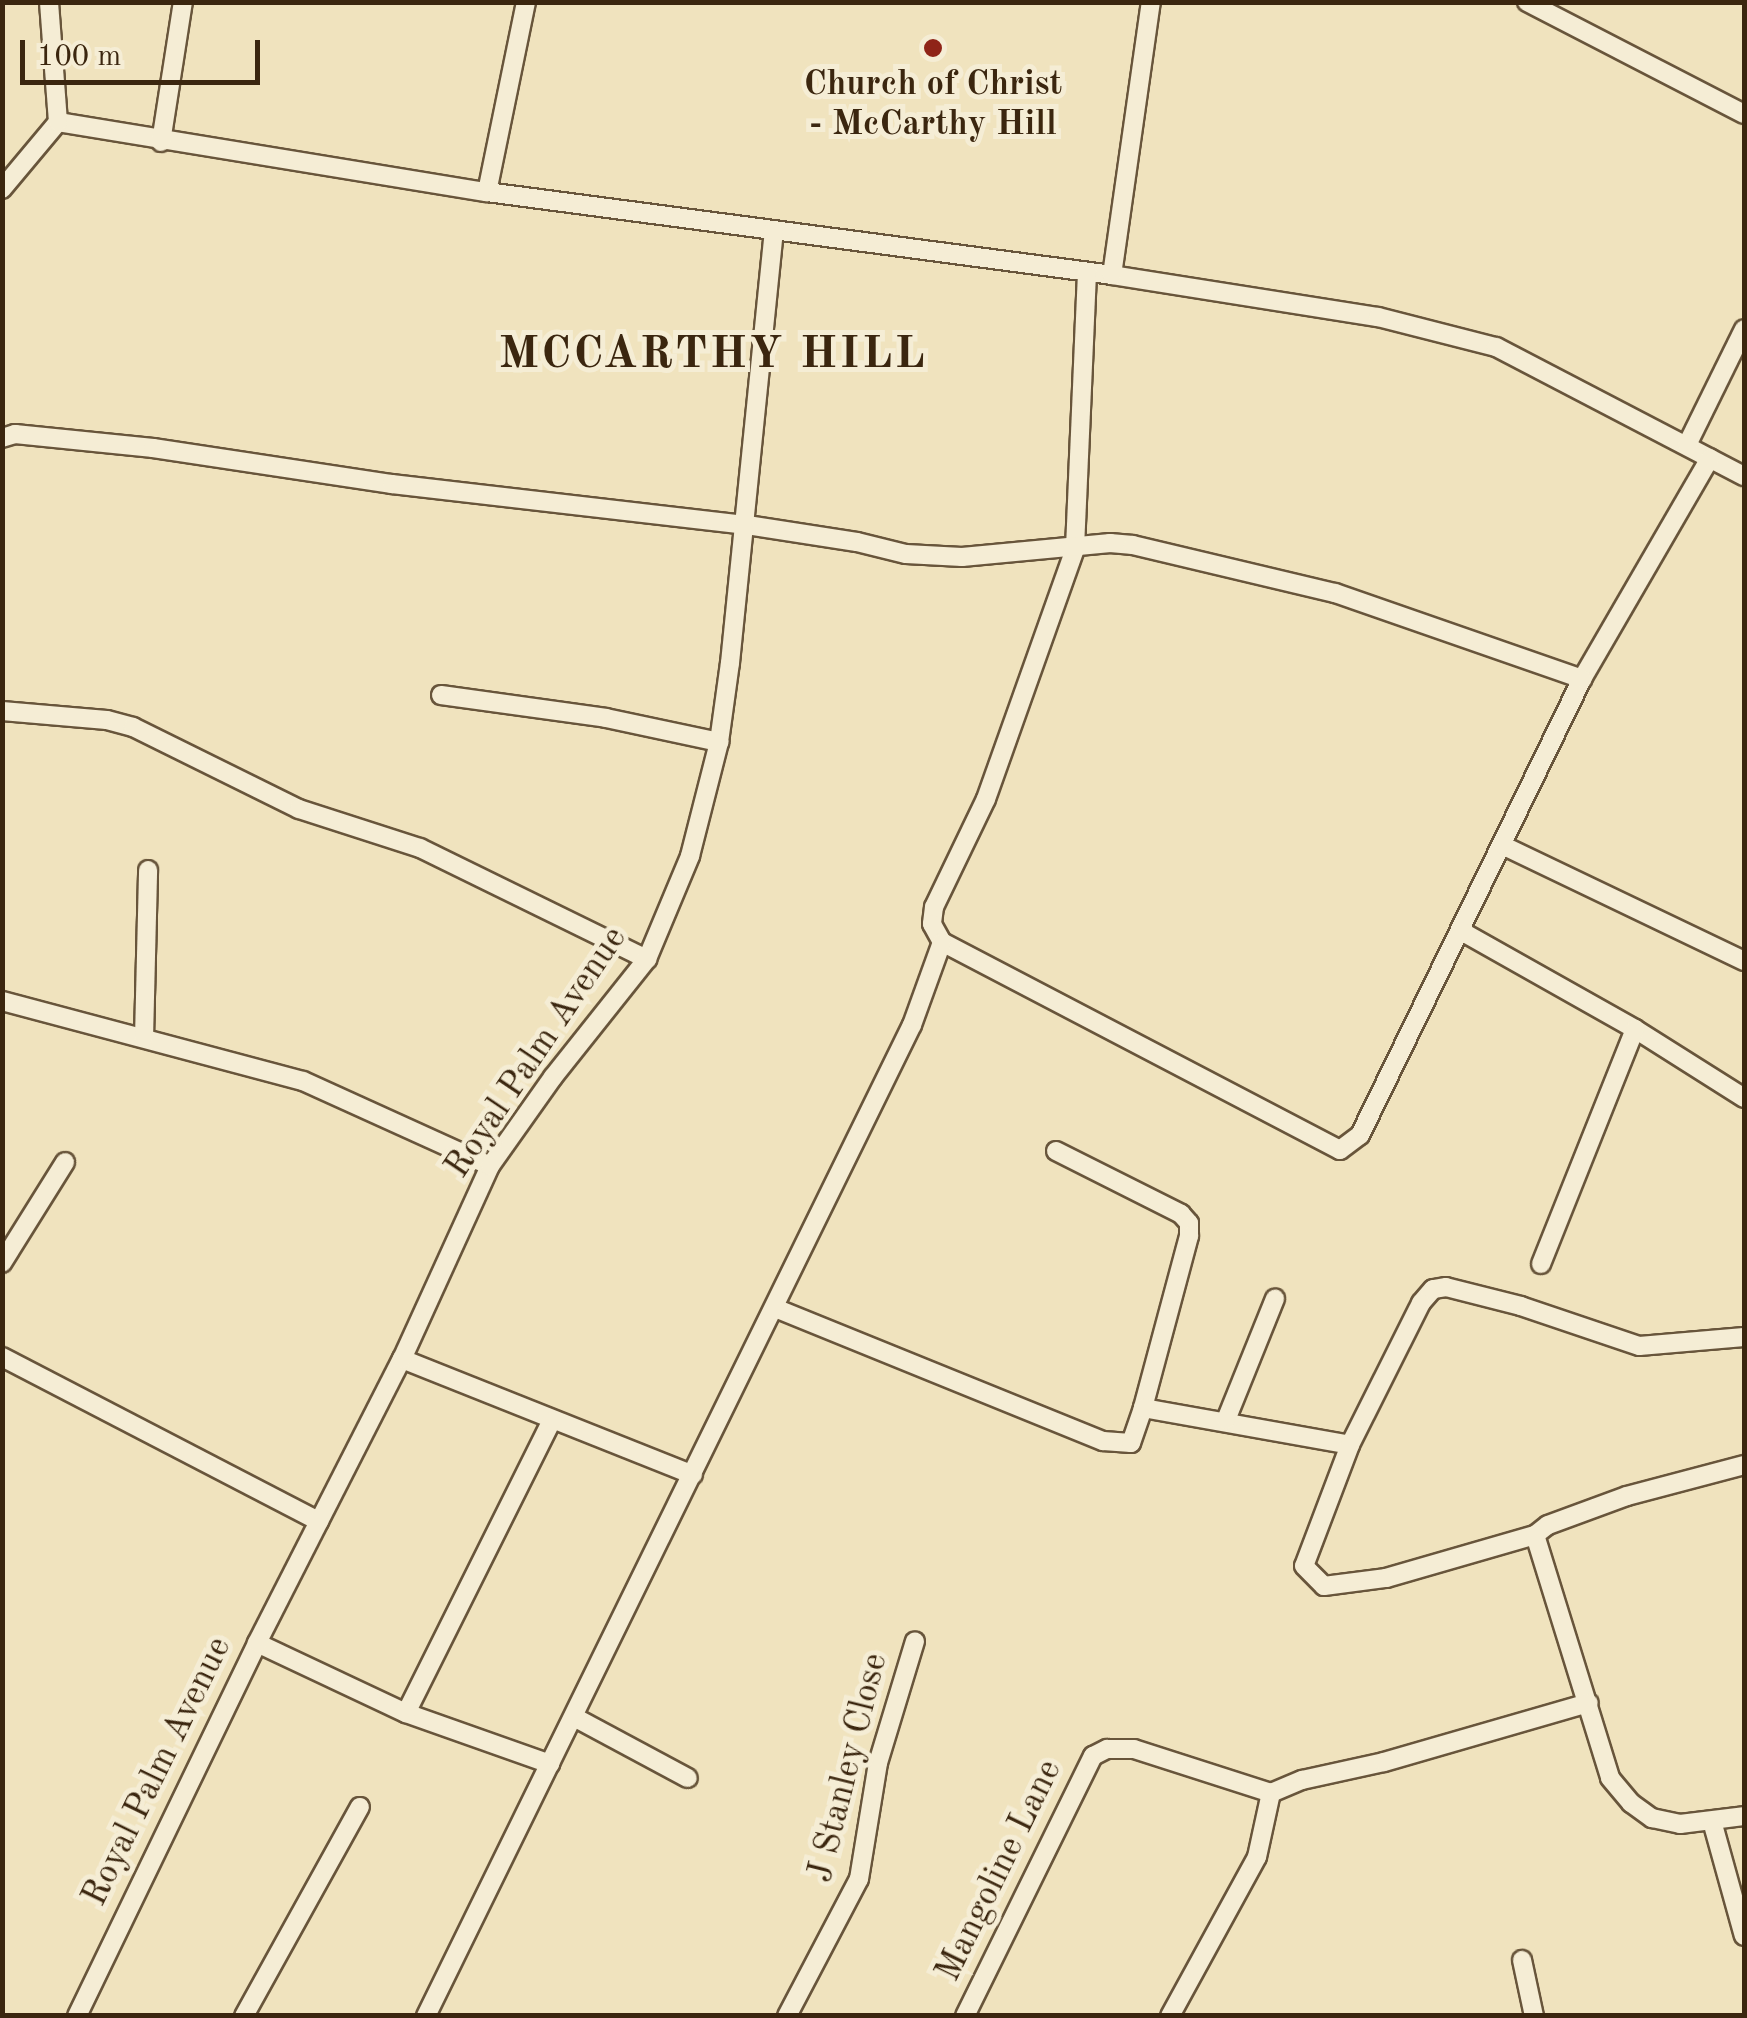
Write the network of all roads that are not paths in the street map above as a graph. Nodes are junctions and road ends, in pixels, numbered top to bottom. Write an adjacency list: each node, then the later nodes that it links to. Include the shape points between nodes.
1 (49, 2): 7 (street)
2 (183, 2): 8 (street)
3 (526, 2): 10 (street)
4 (1151, 2): 13 (street)
5 (1527, 2): 6 (street)
6 (1744, 114)
7 (58, 122): 8 (street); 9 (street)
8 (161, 142): 10 (street)
9 (2, 189)
10 (487, 192): 11 (street)
11 (774, 230): 12 (street); 19 (street, Royal Palm Avenue)
12 (1088, 272): 13 (street); 20 (street)
13 (1112, 275): 16 (street, via 1378,317 1480,342)
14 (1744, 329): 16 (street)
15 (2, 438): 19 (street, via 154,448 392,484)
16 (1686, 446): 17 (street)
17 (1710, 458): 18 (street); 21 (street)
18 (1744, 476)
19 (747, 525): 20 (street, via 906,554 962,558); 24 (street, Royal Palm Avenue)
20 (1074, 549): 21 (street, via 1133,545 1335,593); 28 (street, via 986,799 934,907 932,924)
21 (1582, 680): 25 (street)
22 (441, 695): 24 (street)
23 (2, 711): 29 (street, via 132,727 298,809 420,848)
24 (719, 742): 29 (street, Royal Palm Avenue, via 690,856)
25 (1504, 846): 27 (street); 30 (street)
26 (148, 870): 33 (street)
27 (1460, 931): 28 (street, via 1360,1135 1340,1150); 32 (street)
28 (942, 942): 41 (street, via 912,1025)
29 (647, 958): 37 (street, Royal Palm Avenue)
30 (1744, 961)
31 (2, 1001): 33 (street)
32 (1634, 1029): 34 (street); 39 (street)
33 (144, 1038): 37 (street, via 303,1080)
34 (1744, 1098)
35 (1056, 1151): 45 (street, via 1189,1223)
36 (65, 1162): 38 (street)
37 (490, 1166): 44 (street, Royal Palm Avenue)
38 (2, 1263)
39 (1541, 1264)
40 (1274, 1299): 47 (street)
41 (774, 1308): 45 (street, via 1103,1441 1131,1443); 50 (street)
42 (1744, 1337): 48 (street, via 1639,1346 1521,1306 1446,1287 1433,1290 1420,1303)
43 (2, 1357): 51 (street)
44 (402, 1359): 46 (street); 51 (street, Royal Palm Avenue)
45 (1143, 1408): 47 (street)
46 (552, 1420): 50 (street); 56 (street)
47 (1226, 1420): 48 (street)
48 (1350, 1445): 52 (street, via 1304,1566 1324,1586 1386,1578)
49 (1744, 1465): 52 (street, via 1627,1496)
50 (693, 1476): 57 (street)
51 (319, 1521): 54 (street, Royal Palm Avenue)
52 (1534, 1535): 55 (street)
53 (914, 1641): 69 (street, J Stanley Close, via 878,1763 859,1879)
54 (256, 1642): 56 (street); 66 (street, Royal Palm Avenue)
55 (1589, 1703): 60 (street); 63 (street, via 1610,1778 1631,1803 1666,1821)
56 (406, 1712): 58 (street)
57 (574, 1717): 58 (street); 59 (street)
58 (550, 1764): 68 (street)
59 (688, 1778)
60 (1270, 1793): 70 (street, Mangoline Lane, via 1134,1749 1107,1748 1093,1756); 71 (street, via 1257,1857)
61 (360, 1806): 67 (street)
62 (1744, 1816): 63 (street)
63 (1712, 1820): 64 (street)
64 (1744, 1936)
65 (1522, 1960): 72 (street)
66 (77, 2016)
67 (244, 2016)
68 (426, 2016)
69 (787, 2016)
70 (965, 2016)
71 (1170, 2016)
72 (1534, 2016)

